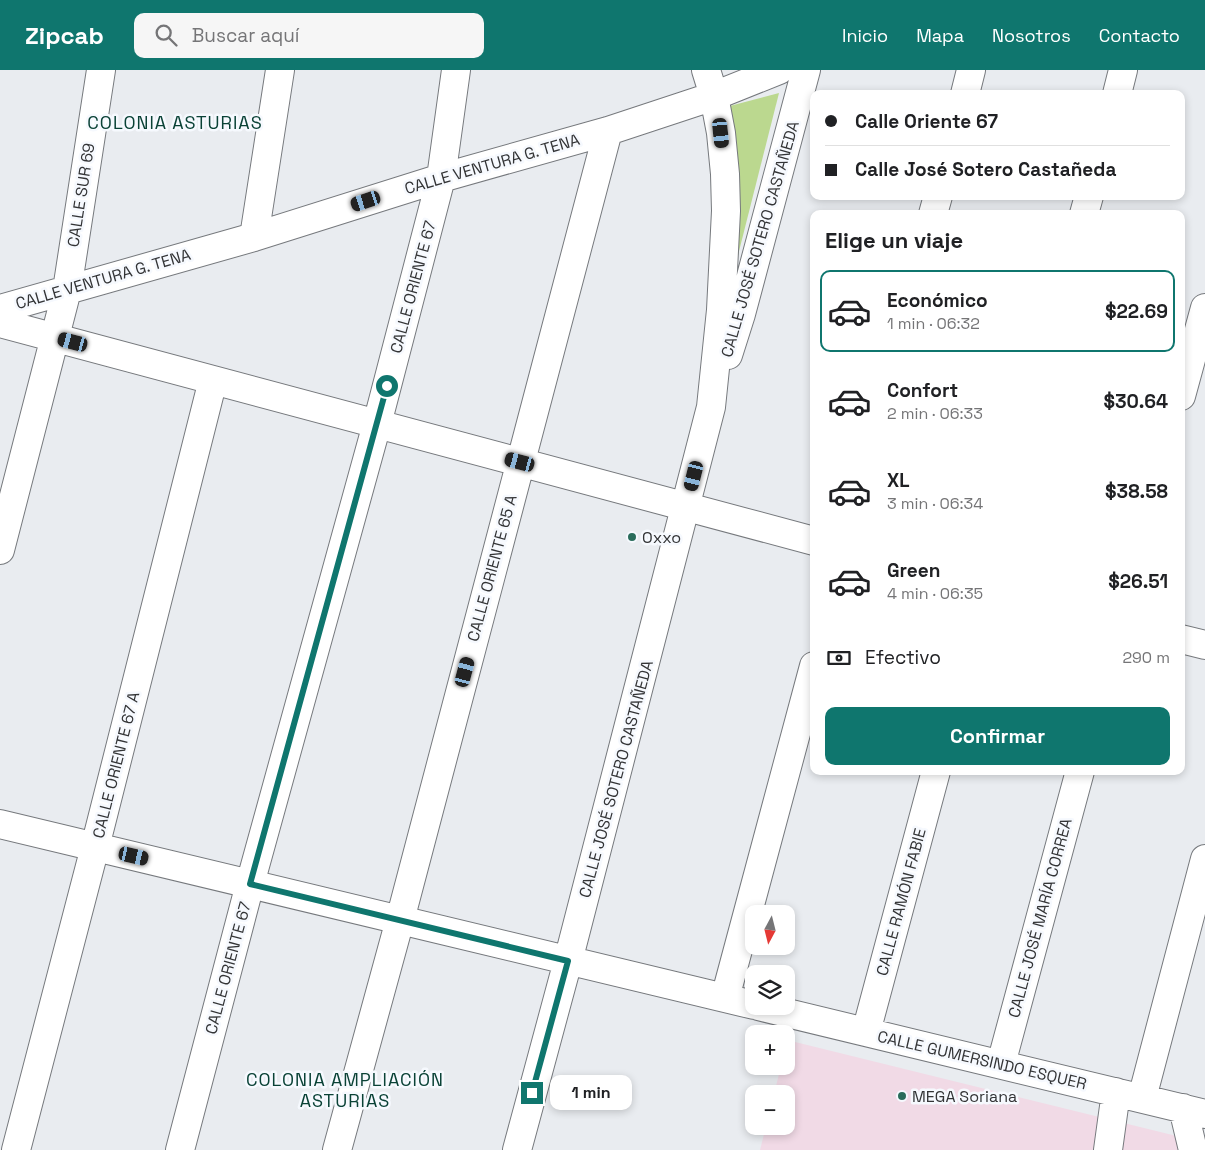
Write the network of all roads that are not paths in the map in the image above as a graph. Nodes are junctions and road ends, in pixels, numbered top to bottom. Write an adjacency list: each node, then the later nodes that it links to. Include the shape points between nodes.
1 (101, 70): 15 (street, CALLE SUR 69)
2 (280, 70): 14 (street)
3 (456, 70): 13 (street, CALLE ORIENTE 67)
4 (706, 70): 11 (street, CALLE JOSÉ SOTERO CASTAÑEDA)
5 (779, 70): 11 (street, CALLE VENTURA G. TENA)
6 (806, 70): 22 (street, CALLE JOSÉ SOTERO CASTAÑEDA, via 741,314)
7 (971, 70): 9 (street)
8 (1123, 70): 10 (street)
9 (966, 90)
10 (1117, 90)
11 (714, 96): 12 (street, CALLE VENTURA G. TENA); 22 (street, CALLE JOSÉ SOTERO CASTAÑEDA, via 726,174 726,211 721,310)
12 (608, 131): 13 (street, CALLE VENTURA G. TENA); 24 (street, CALLE ORIENTE 65 A)
13 (441, 178): 14 (street, CALLE VENTURA G. TENA); 23 (street, CALLE ORIENTE 67)
14 (254, 237): 15 (street, CALLE VENTURA G. TENA)
15 (67, 290): 16 (street, CALLE VENTURA G. TENA); 19 (street, CALLE SUR 69)
16 (0, 308)
17 (1205, 308): 21 (street)
18 (0, 323): 19 (street)
19 (55, 338): 20 (street); 27 (street, CALLE SUR 69)
20 (213, 380): 23 (street); 34 (street, CALLE ORIENTE 67 A)
21 (1185, 381)
22 (711, 407): 25 (street, CALLE JOSÉ SOTERO CASTAÑEDA)
23 (377, 424): 24 (street); 36 (street, CALLE ORIENTE 67)
24 (520, 462): 25 (street); 37 (street, CALLE ORIENTE 65 A)
25 (686, 507): 26 (street); 38 (street, CALLE JOSÉ SOTERO CASTAÑEDA)
26 (810, 540)
27 (0, 550)
28 (1185, 640): 29 (street)
29 (1205, 645)
30 (810, 681): 39 (street)
31 (935, 775): 42 (street, CALLE RAMÓN FABIE)
32 (1079, 775): 43 (street, CALLE JOSÉ MARÍA CORREA)
33 (0, 824): 34 (street)
34 (95, 847): 36 (street); 46 (street, CALLE ORIENTE 67 A)
35 (1205, 859): 44 (street)
36 (250, 884): 37 (street); 47 (street, CALLE ORIENTE 67)
37 (400, 920): 38 (street); 48 (street, CALLE ORIENTE 65 A)
38 (568, 961): 39 (street); 49 (street, CALLE JOSÉ SOTERO CASTAÑEDA)
39 (725, 998): 40 (street)
40 (745, 1003)
41 (795, 1015): 42 (street, CALLE GUMERSINDO ESQUER)
42 (866, 1032): 43 (street, CALLE GUMERSINDO ESQUER)
43 (1000, 1064): 44 (street, CALLE GUMERSINDO ESQUER)
44 (1129, 1095): 45 (street, CALLE GUMERSINDO ESQUER); 50 (street)
45 (1194, 1111): 51 (street)
46 (16, 1150)
47 (180, 1150)
48 (337, 1150)
49 (517, 1150)
50 (1108, 1150)
51 (1193, 1150)

